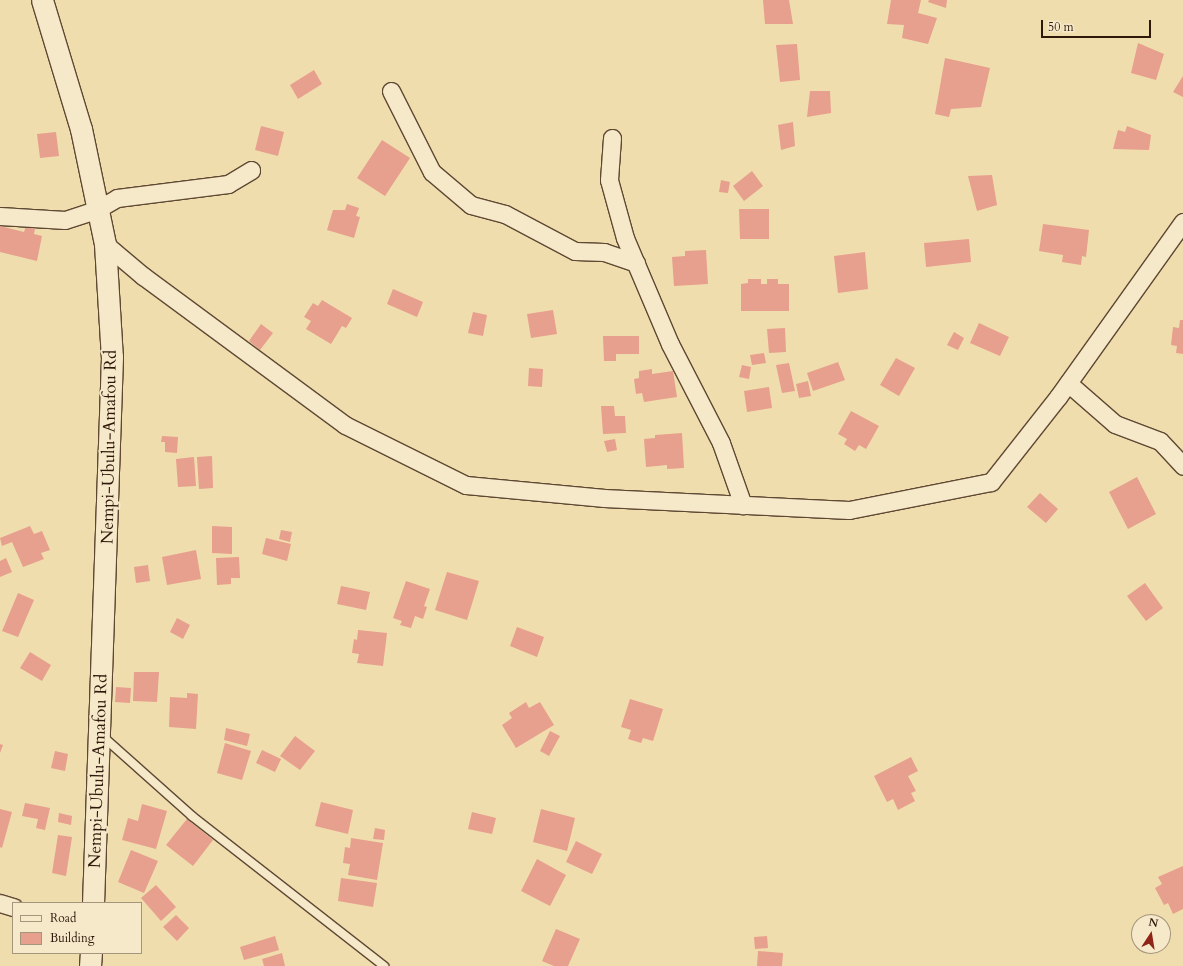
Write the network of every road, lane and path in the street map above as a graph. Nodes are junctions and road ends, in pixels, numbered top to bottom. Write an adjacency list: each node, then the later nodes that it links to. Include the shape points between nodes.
1 (42, 0): 5 (street, Nempi-Ubulu-Amafou Rd, via 81,129)
2 (391, 91): 9 (street, via 432,172 471,205 505,214 575,251 604,252)
3 (612, 138): 9 (street, via 609,180 625,238)
4 (252, 170): 5 (street, via 228,184 117,198)
5 (98, 209): 6 (street, via 65,220); 8 (street, Nempi-Ubulu-Amafou Rd)
6 (0, 216)
7 (1183, 222): 10 (street)
8 (105, 244): 12 (street, via 143,276 345,425 466,485 604,498); 13 (street, Nempi-Ubulu-Amafou Rd, via 112,356)
9 (636, 263): 12 (street, via 670,344 721,443)
10 (1068, 383): 11 (street, via 1115,424 1160,441); 12 (street, via 991,482 849,510)
11 (1183, 466)
12 (743, 505)
13 (100, 734): 14 (street, Nempi-Ubulu-Amafou Rd); 19 (lane, via 192,816)
14 (93, 902)
15 (0, 903): 16 (street)
16 (12, 907)
17 (91, 954): 18 (street)
18 (90, 966)
19 (384, 966)

